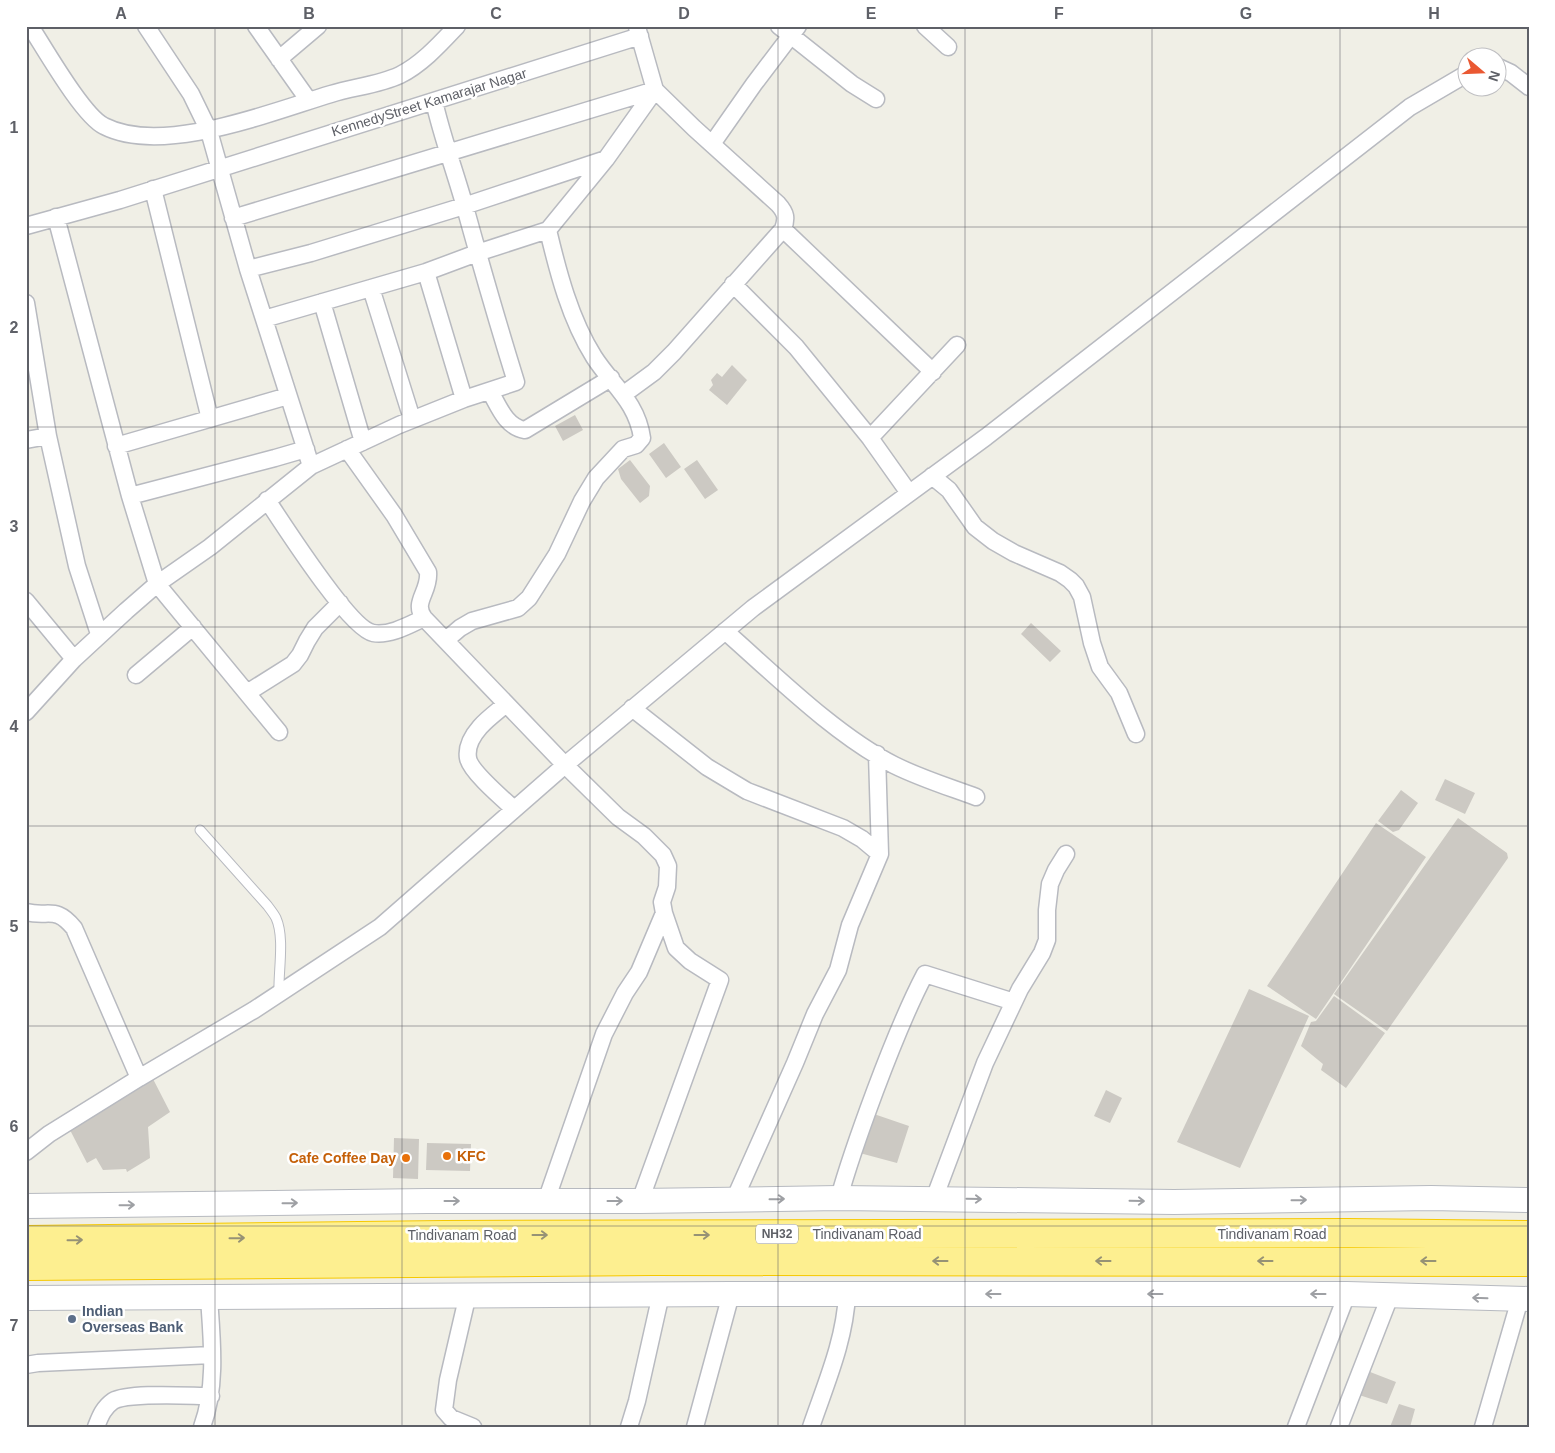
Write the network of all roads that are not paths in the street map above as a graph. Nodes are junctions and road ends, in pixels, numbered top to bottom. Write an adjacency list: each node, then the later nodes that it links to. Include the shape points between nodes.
1 (30, 26): 18 (street, via 85,109 102,125 120,133 145,136)
2 (146, 26): 18 (street, via 192,94)
3 (256, 26): 10 (street)
4 (318, 26): 10 (street)
5 (458, 26): 16 (street, via 425,58 401,74)
6 (925, 26): 9 (street)
7 (789, 29): 15 (street, via 852,84); 19 (street)
8 (638, 31): 14 (street); 17 (street, KennedyStreet Kamarajar Nagar)
9 (948, 47)
10 (279, 59): 16 (street)
11 (1508, 72): 13 (street)
12 (1458, 79): 56 (street, via 1410,107)
13 (1529, 87)
14 (655, 90): 19 (street); 20 (street); 21 (street)
15 (876, 99)
16 (309, 101): 18 (street)
17 (434, 101): 20 (street); 22 (street, KennedyStreet Kamarajar Nagar)
18 (208, 131): 22 (street)
19 (712, 144): 28 (street, via 778,204 786,216)
20 (447, 154): 24 (street); 26 (street)
21 (606, 159): 24 (street); 29 (street)
22 (218, 168): 23 (street, KennedyStreet Kamarajar Nagar); 26 (street)
23 (153, 189): 25 (street, KennedyStreet Kamarajar Nagar); 46 (street)
24 (464, 206): 30 (street); 31 (street)
25 (56, 217): 27 (street, KennedyStreet Kamarajar Nagar); 52 (street)
26 (233, 218): 31 (street)
27 (26, 226)
28 (783, 229): 33 (street); 40 (street)
29 (548, 230): 30 (street); 41 (street, via 556,265 579,328 594,357)
30 (477, 253): 32 (street); 42 (street, via 516,382)
31 (248, 270): 37 (street)
32 (426, 272): 34 (street); 45 (street)
33 (733, 284): 43 (street, via 654,372); 49 (street, via 796,347)
34 (371, 288): 35 (street); 47 (street)
35 (322, 302): 37 (street); 51 (street)
36 (26, 303): 38 (street)
37 (264, 319): 44 (street)
38 (28, 323): 48 (street)
39 (958, 345): 40 (street)
40 (932, 372): 49 (street)
41 (611, 378): 42 (street, via 525,430 516,429 508,422); 43 (street)
42 (490, 391): 45 (street)
43 (624, 394): 67 (street, via 642,438 636,445 623,449 596,478 557,554 529,598 518,608 472,621)
44 (288, 396): 46 (street); 53 (street)
45 (464, 399): 47 (street)
46 (210, 419): 52 (street)
47 (412, 419): 51 (street)
48 (48, 436): 50 (street); 66 (street, via 77,566)
49 (870, 438): 57 (street)
50 (26, 440)
51 (363, 442): 54 (street)
52 (116, 446): 58 (street)
53 (306, 449): 55 (street); 58 (street)
54 (347, 449): 55 (street); 63 (street, via 394,515 428,572 429,581 419,606)
55 (311, 466): 59 (street)
56 (932, 476): 57 (street); 75 (street, via 949,490 975,527 993,541 1060,572 1076,586 1082,597 1100,667 1119,693)
57 (909, 493): 65 (street)
58 (130, 496): 60 (street)
59 (267, 500): 60 (street); 62 (street)
60 (158, 584): 64 (street); 66 (street)
61 (26, 601): 68 (street)
62 (340, 603): 63 (street, via 356,623 372,633 392,631); 70 (street, via 315,628 293,664)
63 (424, 618): 67 (street)
64 (193, 627): 69 (street); 70 (street)
65 (725, 631): 72 (street); 76 (street, via 817,712)
66 (99, 634): 68 (street)
67 (446, 640): 71 (street)
68 (74, 659): 73 (street)
69 (136, 675)
70 (246, 693): 74 (street)
71 (506, 704): 77 (street); 79 (street, via 471,739 468,759 473,769)
72 (632, 708): 77 (street); 81 (street, via 706,767 747,791 843,828 862,838)
73 (26, 712)
74 (278, 732)
75 (1136, 734)
76 (877, 754): 78 (street, via 894,765); 81 (street)
77 (565, 765): 79 (street); 84 (street, via 663,855 668,866 662,902)
78 (976, 797)
79 (514, 809): 85 (street, via 380,927)
80 (200, 830): 85 (lane, via 276,919 280,944)
81 (880, 854): 91 (street, via 850,925 838,970 815,1014)
82 (1066, 854): 86 (street, via 1050,884 1047,940)
83 (26, 912): 87 (street, via 56,914 74,928)
84 (664, 914): 93 (street, via 639,972 604,1034); 94 (street, via 676,948 720,980)
85 (279, 993): 87 (street)
86 (1014, 1002): 89 (street, via 925,974 897,1034); 90 (street, via 986,1063)
87 (139, 1078): 88 (street)
88 (26, 1152)
89 (839, 1198): 90 (street); 91 (street, one-way to 89)
90 (934, 1199): 92 (street, one-way to 92, via 1174,1202 1431,1198)
91 (734, 1200): 94 (street)
92 (1529, 1200)
93 (546, 1201): 94 (street, one-way to 94); 95 (street, one-way to 93)
94 (640, 1201)
95 (26, 1206)
96 (1529, 1235): 97 (highway, Tindivanam Road / NH32, one-way to 96, via 443,1235)
97 (26, 1240)
98 (1529, 1262): 99 (highway, NH32, one-way to 99, via 643,1261)
99 (26, 1266)
100 (468, 1294): 101 (street); 107 (street); 114 (street, via 444,1410 451,1418)
101 (661, 1294): 102 (street); 115 (street)
102 (731, 1294): 103 (street); 116 (street)
103 (847, 1294): 104 (street, one-way to 103); 117 (street, via 842,1337)
104 (1348, 1294): 105 (street); 118 (street)
105 (1390, 1296): 108 (street, one-way to 105); 119 (street)
106 (26, 1298): 107 (street)
107 (209, 1298): 109 (street)
108 (1524, 1299): 120 (street)
109 (212, 1355): 110 (street); 111 (street)
110 (26, 1365)
111 (210, 1396): 112 (street, via 126,1396 102,1412); 113 (street)
112 (96, 1427)
113 (202, 1427)
114 (473, 1427)
115 (629, 1427)
116 (695, 1427)
117 (811, 1427)
118 (1296, 1427)
119 (1339, 1427)
120 (1482, 1427)

